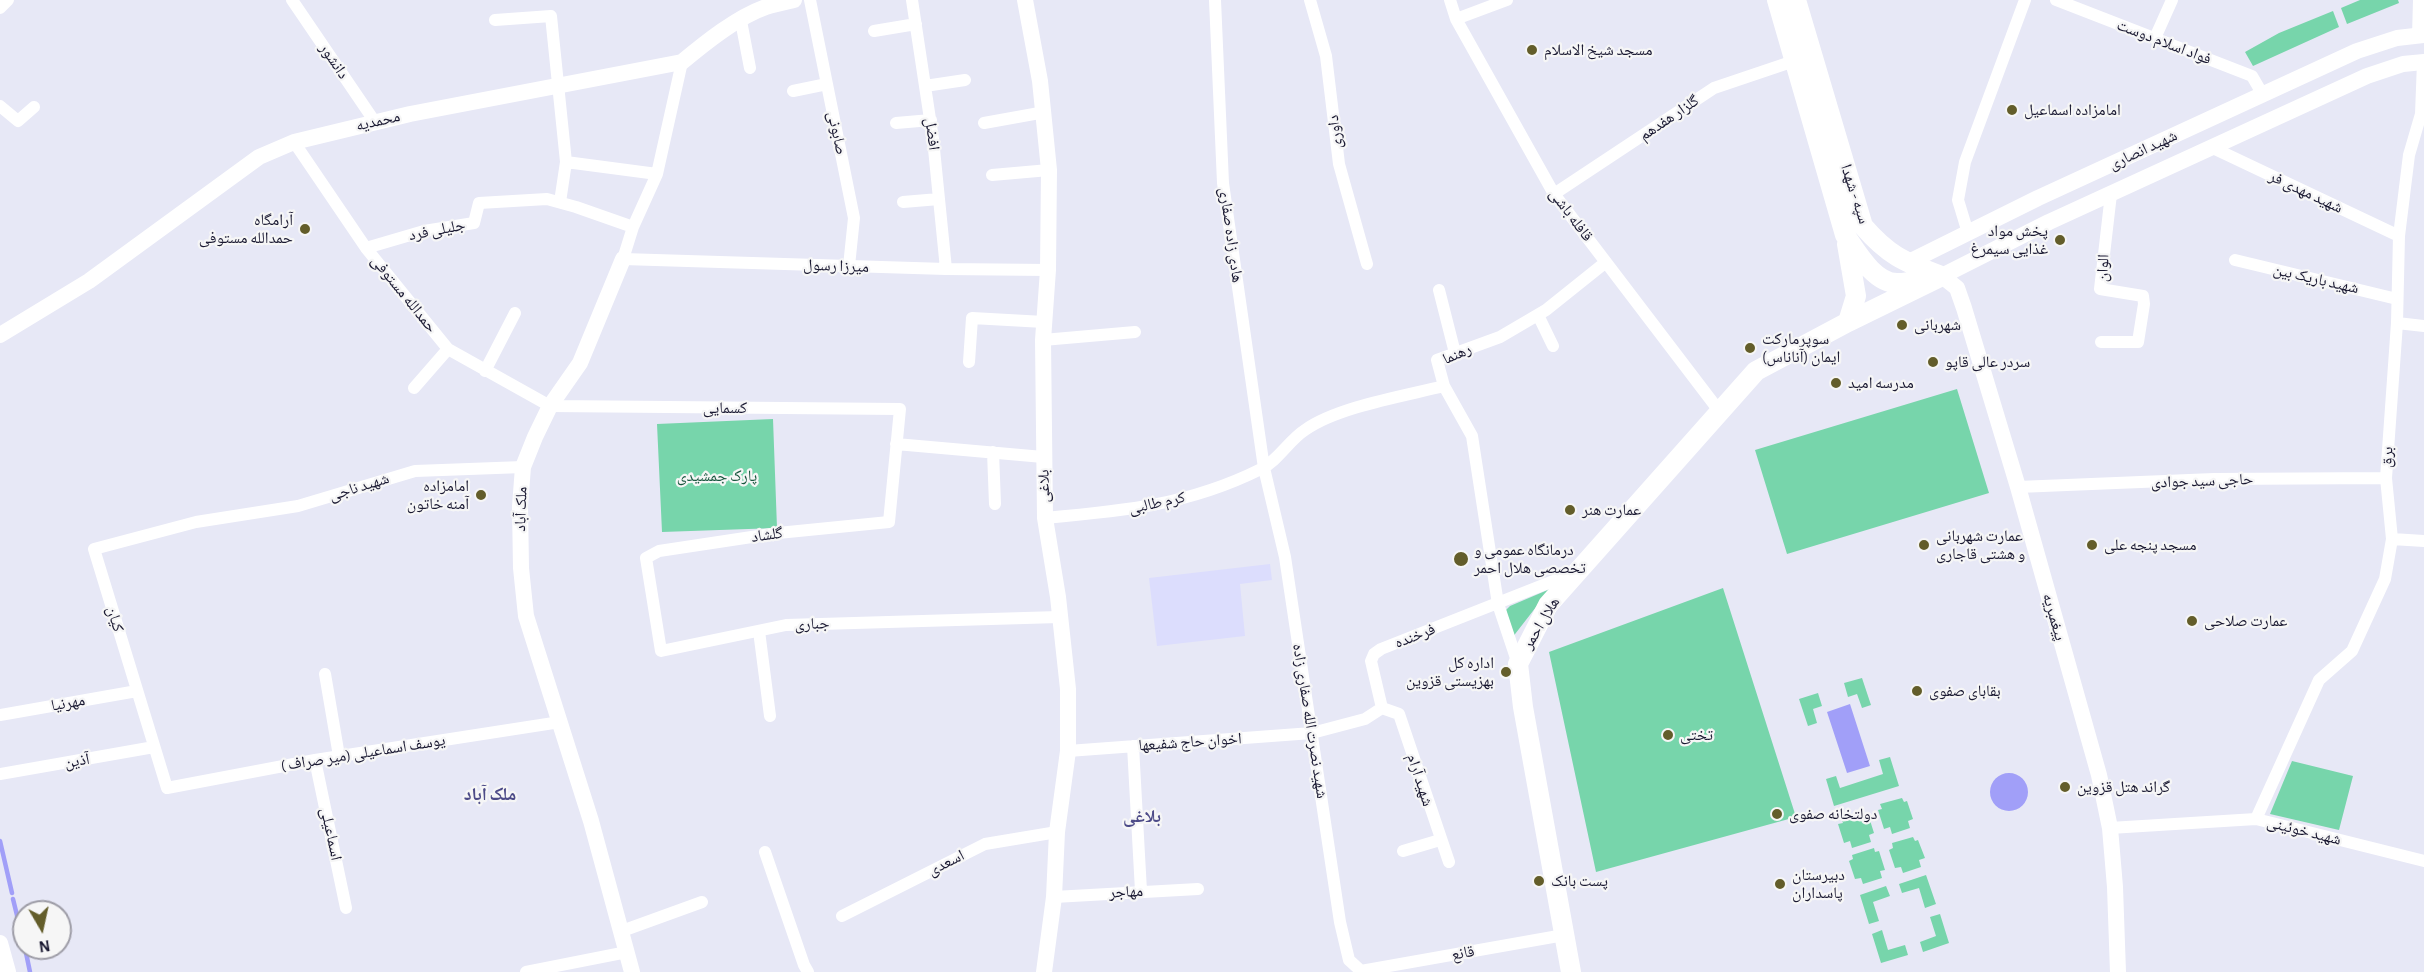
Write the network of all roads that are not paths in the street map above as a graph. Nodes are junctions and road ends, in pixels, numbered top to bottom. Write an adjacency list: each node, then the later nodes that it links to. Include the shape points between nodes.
1 (8, 0): 18 (street)
2 (292, 0): 41 (street, دانشور)
3 (794, 0): 17 (street, محمدیه)
4 (810, 0): 31 (street, صابونی)
5 (912, 0): 22 (street, افضل)
6 (1025, 0): 38 (street, بلاغی)
7 (1215, 0): 97 (street, هادی زاده صفاری, via 1223,183)
8 (1310, 0): 65 (street, داوری, via 1326,56 1339,164)
9 (1450, 0): 19 (street, قافله باشی)
10 (1507, 0): 19 (street)
11 (1777, 0): 26 (main road, سپه - شهدا)
12 (1797, 0): 66 (main road, سپه - شهدا, via 1863,226 1881,247)
13 (2025, 0): 58 (street, via 1965,162 1958,200)
14 (2056, 0): 25 (street, فواد اسلام دوست)
15 (2172, 0): 25 (street)
16 (2419, 0): 24 (street)
17 (764, 4): 21 (street, محمدیه)
18 (0, 8)
19 (1456, 19): 50 (street, قافله باشی)
20 (495, 20): 32 (street, via 551,16)
21 (741, 21): 27 (street, محمدیه); 29 (street)
22 (916, 24): 23 (street); 33 (street, افضل)
23 (873, 31)
24 (2421, 36): 35 (street, شهید انصاری, via 2397,38 2357,51)
25 (2155, 38): 35 (street, فواد اسلام دوست, via 2252,76)
26 (1794, 61): 50 (street, گلزار هفدهم, via 1714,88); 59 (main road, سپه - شهدا)
27 (682, 62): 32 (street, محمدیه); 48 (street, ملک آباد)
28 (2424, 62): 39 (street, برق); 45 (street, شهید انصاری, via 2403,64 2367,76)
29 (750, 68)
30 (965, 80): 33 (street)
31 (827, 84): 34 (street); 67 (street, صابونی, via 854,218)
32 (559, 86): 41 (street, محمدیه); 46 (street)
33 (925, 86): 40 (street, افضل)
34 (793, 91)
35 (2263, 95): 52 (street, شهید انصاری)
36 (0, 106): 37 (street, via 18,121)
37 (34, 107)
38 (1045, 112): 43 (street); 47 (street, بلاغی)
39 (2423, 115): 60 (street, برق, via 2409,155)
40 (931, 120): 42 (street); 53 (street, افضل)
41 (375, 122): 44 (street, محمدیه)
42 (897, 123)
43 (984, 123)
44 (294, 142): 61 (street, حمدالله مستوفی); 81 (street, محمدیه, via 259,157 89,281)
45 (2213, 148): 51 (street, شهید انصاری); 60 (street, شهید مهدی فر)
46 (567, 162): 48 (street); 54 (street)
47 (1049, 170): 49 (street); 69 (street, بلاغی)
48 (657, 174): 57 (street, ملک آباد)
49 (992, 176)
50 (1554, 194): 64 (street, قافله باشی)
51 (2111, 194): 56 (street, شهید انصاری); 83 (street, الوان, via 2100,289 2143,296 2144,304 2138,342)
52 (2038, 198): 56 (street); 58 (street, شهید انصاری)
53 (939, 199): 55 (street); 68 (street, افضل)
54 (560, 202): 57 (street, جلیلی فرد); 61 (street, جلیلی فرد, via 547,199 479,203 474,223 423,231)
55 (903, 202)
56 (2049, 222): 70 (street, شهید انصاری)
57 (633, 227): 62 (street, ملک آباد)
58 (1968, 233): 66 (street, شهید انصاری)
59 (1845, 235): 72 (main road, سپه - شهدا); 76 (main road, via 1856,286)
60 (2399, 236): 73 (street, برق)
61 (366, 248): 85 (street, حمدالله مستوفی)
62 (623, 259): 67 (street, میرزا رسول); 91 (street, ملک آباد, via 580,363)
63 (2235, 260): 73 (street, شهید باریک بین)
64 (1606, 262): 75 (street, رهنما); 92 (street, قافله باشی)
65 (1367, 264)
66 (1907, 264): 70 (main road, سپه - شهدا); 72 (main road)
67 (849, 266): 68 (street, میرزا رسول)
68 (946, 269): 69 (street, میرزا رسول)
69 (1048, 270): 77 (street, بلاغی)
70 (1942, 276): 72 (main road); 99 (street, پیغمبریه, via 1957,288)
71 (1439, 290): 86 (street)
72 (1892, 292): 76 (main road, هلال احمر)
73 (2397, 298): 78 (street, برق)
74 (515, 313): 88 (street)
75 (1538, 315): 84 (street); 86 (street, رهنما, via 1500,337)
76 (1848, 321): 92 (main road, هلال احمر, via 1756,370)
77 (1044, 322): 82 (street, بلاغی); 87 (street, via 972,318)
78 (2397, 323): 79 (street); 98 (street, برق)
79 (2424, 326)
80 (1135, 332): 82 (street)
81 (0, 336)
82 (1043, 340): 95 (street, بلاغی)
83 (2101, 342)
84 (1553, 346)
85 (448, 349): 88 (street, حمدالله مستوفی); 90 (street)
86 (1455, 353): 89 (street, رهنما, via 1437,360)
87 (969, 362)
88 (485, 371): 91 (street, حمدالله مستوفی)
89 (1444, 386): 97 (street, رهنما, via 1333,415 1305,430); 107 (street, via 1472,436)
90 (414, 388)
91 (550, 406): 93 (street, کسمایی, via 900,409); 96 (street, ملک آباد)
92 (1720, 411): 106 (main road, هلال احمر)
93 (896, 444): 94 (street); 105 (street, گلشاد, via 889,522 778,533 659,551)
94 (993, 452): 95 (street); 100 (street)
95 (1043, 457): 101 (street, بلاغی)
96 (523, 467): 102 (street, شهید ناجی, via 415,471 298,506); 116 (street, ملک آباد, via 521,568 526,616)
97 (1264, 468): 101 (street, کرم طالبی, via 1176,501); 117 (street, شهید نصرت الله صفاری زاده, via 1285,557)
98 (2386, 478): 99 (street, حاجی سید جوادی, via 2214,479); 103 (street, برق)
99 (2018, 487): 126 (street, پیغمبریه, via 2099,775)
100 (995, 504)
101 (1044, 518): 108 (street, بلاغی)
102 (196, 522): 112 (street, کیان, via 94,549)
103 (2392, 539): 104 (street); 125 (street, برق, via 2385,579 2352,651 2319,680)
104 (2424, 542)
105 (646, 558): 109 (street, جباری, via 661,651)
106 (1578, 571): 107 (street, فرخنده); 110 (main road, هلال احمر, via 1548,605)
107 (1498, 604): 110 (street); 113 (street, فرخنده, via 1374,654 1371,661)
108 (1059, 617): 109 (street, جباری, via 786,625); 120 (street, بلاغی, via 1068,689)
109 (759, 631): 115 (street)
110 (1518, 664): 140 (main road, هلال احمر)
111 (325, 674): 121 (street)
112 (137, 691): 114 (street, مهرنیا); 119 (street, کیان)
113 (1382, 708): 117 (street, via 1365,719); 128 (street, شهید آرام, via 1399,714)
114 (0, 715)
115 (770, 716)
116 (560, 722): 121 (street, یوسف اسماعیلی (میر صراف )); 139 (street, ملک آباد)
117 (1312, 733): 118 (street, اخوان حاج شفیعها); 143 (street, شهید نصرت الله صفاری زاده, via 1340,922 1349,960)
118 (1133, 746): 120 (street, اخوان حاج شفیعها); 134 (street)
119 (154, 747): 123 (street, آذین); 124 (street, کیان)
120 (1068, 751): 127 (street, بلاغی)
121 (339, 756): 122 (street, یوسف اسماعیلی (میر صراف ))
122 (315, 760): 124 (street, یوسف اسماعیلی (میر صراف )); 137 (street, اسماعیلی)
123 (0, 774)
124 (167, 789)
125 (2256, 819): 126 (street, شهید خوئینی); 131 (street, شهید خوئینی)
126 (2110, 828): 150 (street, پیغمبریه)
127 (1057, 832): 135 (street, بلاغی); 138 (street, اسعدی, via 985,844)
128 (1440, 840): 129 (street); 132 (street, شهید آرام)
129 (1403, 851)
130 (765, 852): 147 (street)
131 (2424, 861)
132 (1449, 862)
133 (1198, 889): 134 (street, مهاجر)
134 (1141, 891): 135 (street, مهاجر)
135 (1054, 897): 148 (street, بلاغی)
136 (702, 902): 139 (street)
137 (346, 908)
138 (842, 916)
139 (622, 931): 142 (street, ملک آباد)
140 (1564, 935): 143 (street, قانع); 149 (main road, هلال احمر)
141 (0, 943): 144 (street)
142 (627, 952): 145 (street); 146 (street, ملک آباد)
143 (1361, 971)
144 (8, 972)
145 (526, 972)
146 (632, 972)
147 (808, 972)
148 (1044, 972)
149 (1571, 972)
150 (2118, 972)

